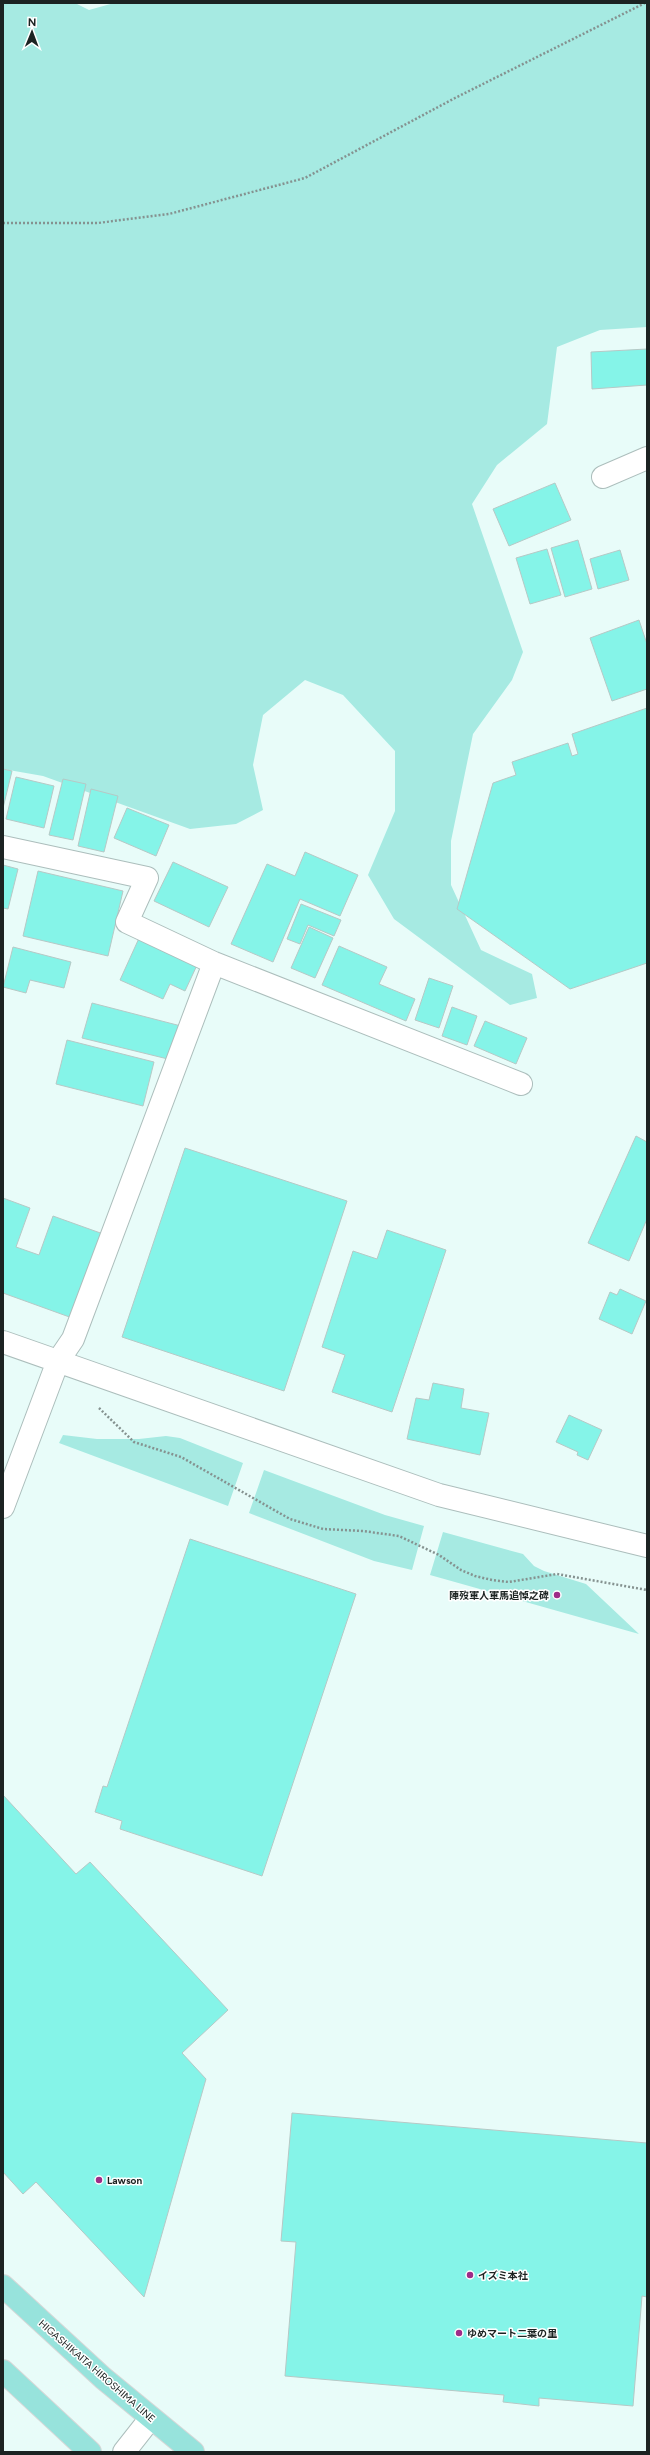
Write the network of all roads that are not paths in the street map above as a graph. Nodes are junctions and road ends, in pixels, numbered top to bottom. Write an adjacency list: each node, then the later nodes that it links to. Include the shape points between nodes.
1 (647, 458): 2 (street)
2 (603, 478)
3 (3, 847): 4 (street, via 147,878 127,922)
4 (214, 963): 5 (street); 7 (street, via 73,1339)
5 (521, 1084)
6 (3, 1342): 7 (street)
7 (58, 1361): 8 (street); 9 (street, via 439,1495)
8 (3, 1507)
9 (647, 1546)
10 (3, 2286): 12 (main road, HIGASHIKAITA HIROSHIMA LINE)
11 (3, 2371): 13 (main road)
12 (150, 2419): 14 (street); 15 (main road, HIGASHIKAITA HIROSHIMA LINE)
13 (90, 2452)
14 (124, 2452)
15 (194, 2452)

